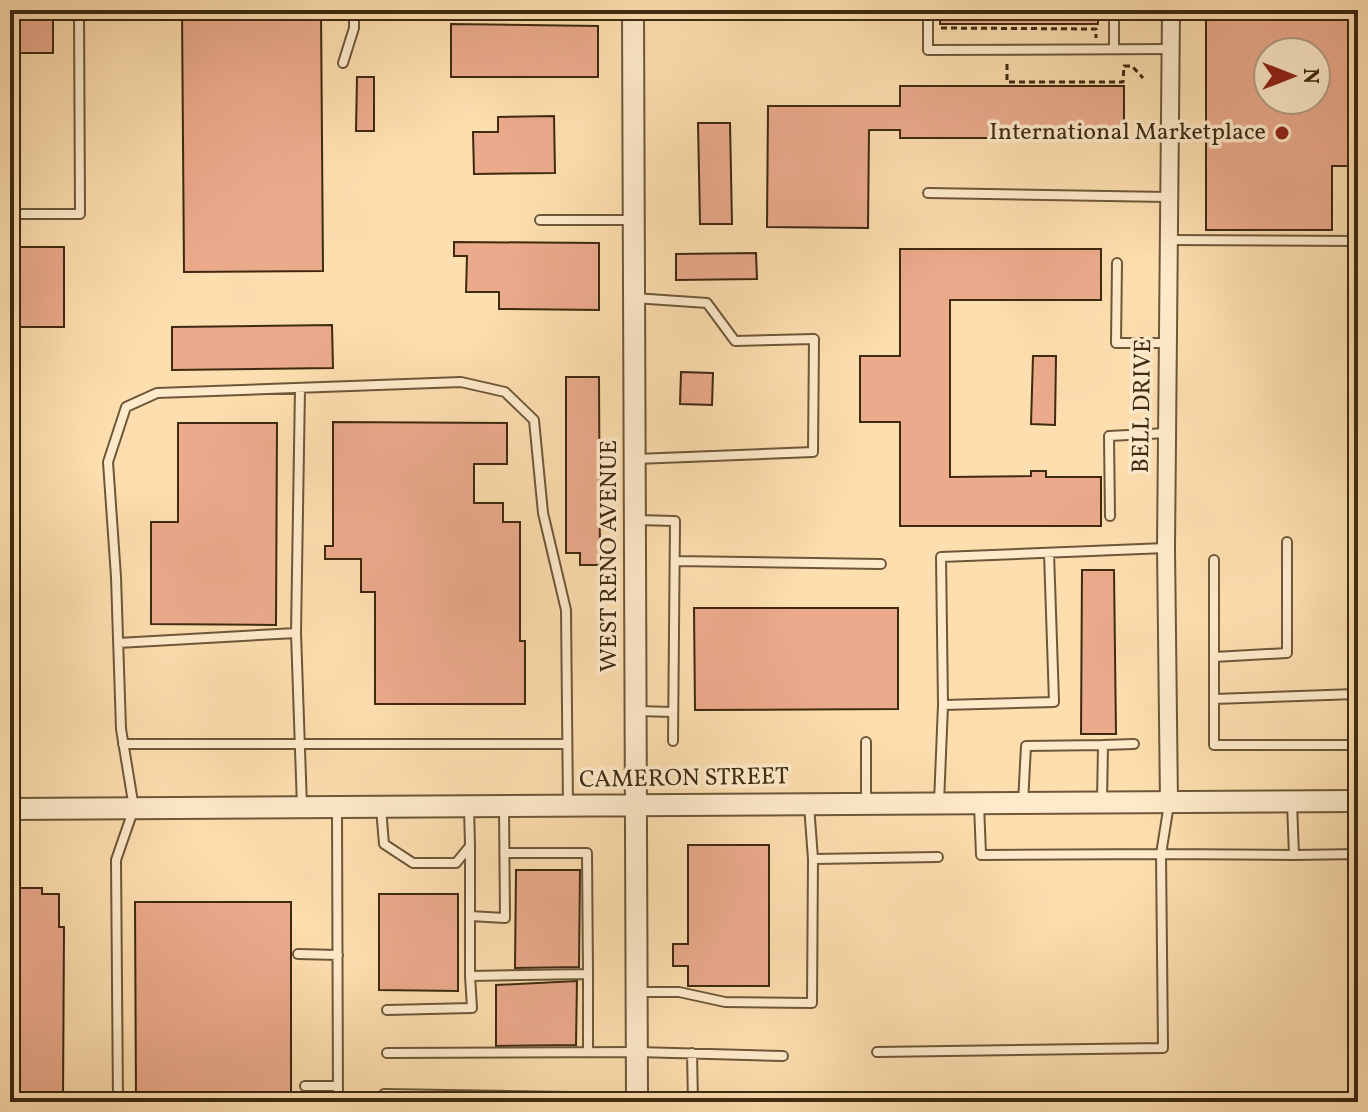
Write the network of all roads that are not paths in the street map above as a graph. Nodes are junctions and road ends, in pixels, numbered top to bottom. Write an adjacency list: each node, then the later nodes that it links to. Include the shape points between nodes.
1 (79, 10): 12 (lane, via 80,214)
2 (354, 10): 9 (lane)
3 (633, 10): 14 (street, WEST RENO AVENUE)
4 (928, 10): 7 (lane, via 928,50)
5 (1114, 10): 7 (lane)
6 (1171, 10): 8 (street, BELL DRIVE)
7 (1114, 49): 8 (lane)
8 (1171, 49): 11 (street, BELL DRIVE)
9 (343, 63)
10 (928, 193): 11 (lane)
11 (1169, 197): 15 (street, BELL DRIVE)
12 (10, 214)
13 (540, 220): 14 (lane)
14 (634, 220): 18 (street, WEST RENO AVENUE)
15 (1169, 240): 16 (lane); 19 (street, BELL DRIVE)
16 (1358, 241)
17 (1117, 263): 19 (lane, via 1116,343)
18 (634, 298): 22 (street, WEST RENO AVENUE); 22 (lane, via 707,303 735,341 814,339 813,452)
19 (1168, 343): 21 (street, BELL DRIVE)
20 (300, 388): 32 (lane); 33 (lane, via 157,393 126,407 108,462); 45 (lane, via 461,382 505,392 534,420 543,513 566,610)
21 (1167, 433): 23 (lane, via 1109,436); 27 (street, BELL DRIVE)
22 (635, 459): 24 (street, WEST RENO AVENUE)
23 (1110, 516)
24 (635, 520): 30 (lane, via 675,521); 38 (street, WEST RENO AVENUE)
25 (1355, 533): 35 (lane)
26 (1287, 542): 34 (lane, via 1287,653)
27 (1166, 548): 28 (lane); 54 (street, BELL DRIVE)
28 (1049, 553): 37 (lane, via 941,557); 37 (lane, via 1054,702)
29 (1214, 560): 34 (lane)
30 (675, 561): 31 (lane); 39 (lane)
31 (881, 564)
32 (296, 633): 33 (lane); 43 (lane)
33 (118, 643): 44 (lane)
34 (1214, 657): 36 (lane)
35 (1356, 694): 36 (lane); 40 (lane)
36 (1214, 699): 48 (lane, via 1214,745)
37 (943, 705): 51 (lane)
38 (636, 711): 39 (lane); 58 (street, WEST RENO AVENUE)
39 (673, 712): 41 (lane)
40 (1358, 718)
41 (673, 741)
42 (866, 742): 57 (lane)
43 (300, 743): 44 (lane); 45 (lane); 65 (lane)
44 (123, 744): 64 (lane)
45 (567, 744): 63 (lane)
46 (1134, 744): 47 (lane)
47 (1103, 745): 50 (lane); 53 (lane, via 1026,746)
48 (1358, 745)
49 (1358, 801): 55 (street, CAMERON STREET)
50 (1102, 802): 53 (street, CAMERON STREET); 54 (street, CAMERON STREET)
51 (939, 803): 52 (street, CAMERON STREET); 57 (street, CAMERON STREET)
52 (979, 803): 53 (street, CAMERON STREET); 69 (lane, via 981,855)
53 (1023, 803)
54 (1169, 803): 55 (street, CAMERON STREET); 69 (lane)
55 (1291, 803): 71 (lane)
56 (809, 804): 57 (street, CAMERON STREET); 58 (street, CAMERON STREET); 73 (lane)
57 (866, 804)
58 (637, 806): 63 (street, CAMERON STREET); 79 (street, WEST RENO AVENUE)
59 (337, 807): 60 (street, CAMERON STREET); 65 (street, CAMERON STREET); 76 (lane)
60 (381, 807): 61 (street, CAMERON STREET); 67 (lane, via 384,844 413,863 456,863)
61 (469, 807): 62 (street, CAMERON STREET); 67 (lane)
62 (504, 807): 63 (street, CAMERON STREET); 68 (lane)
63 (568, 807)
64 (134, 808): 65 (street, CAMERON STREET); 66 (street, CAMERON STREET); 90 (lane, via 116,860)
65 (302, 808)
66 (10, 809)
67 (470, 846): 74 (lane)
68 (505, 853): 74 (lane, via 505,918); 77 (lane, via 587,853)
69 (1161, 854): 71 (lane); 83 (lane, via 1163,1048)
70 (1358, 854): 71 (lane)
71 (1294, 855)
72 (938, 857): 73 (lane)
73 (813, 859): 79 (lane, via 812,1003 725,1002 679,992)
74 (470, 916): 78 (lane)
75 (298, 954): 76 (lane)
76 (338, 955): 88 (lane)
77 (588, 974): 78 (lane); 81 (lane)
78 (470, 976): 80 (lane, via 472,1008)
79 (637, 992): 82 (street, WEST RENO AVENUE)
80 (387, 1010)
81 (588, 1052): 82 (lane); 84 (lane)
82 (637, 1052): 85 (lane); 89 (street, WEST RENO AVENUE)
83 (877, 1052)
84 (387, 1053)
85 (692, 1053): 86 (lane); 93 (lane)
86 (783, 1056)
87 (305, 1086): 88 (lane)
88 (338, 1086): 91 (lane)
89 (637, 1100): 92 (lane, via 384,1094)
90 (118, 1102)
91 (338, 1102)
92 (384, 1102)
93 (693, 1102)

